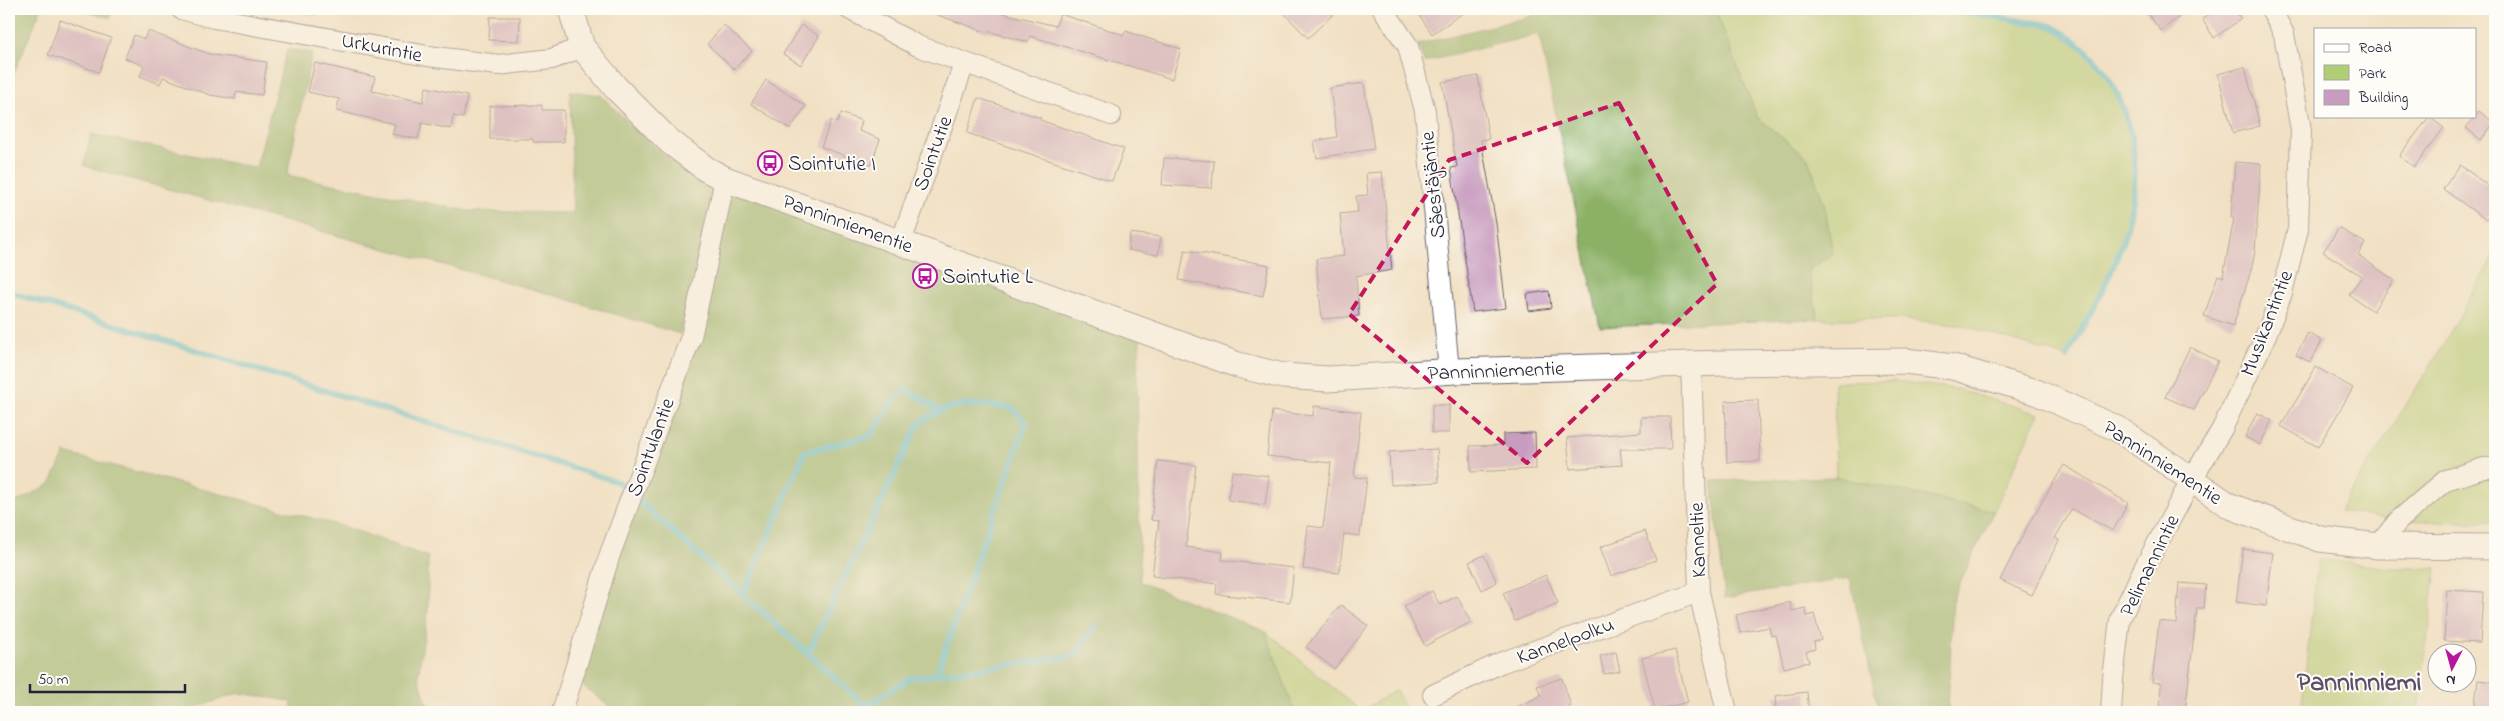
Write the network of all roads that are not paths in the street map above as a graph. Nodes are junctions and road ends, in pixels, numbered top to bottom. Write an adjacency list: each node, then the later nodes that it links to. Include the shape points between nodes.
1 (181, 9): 6 (street, Urkurintie, via 214,18 428,56 498,65 552,59)
2 (571, 9): 6 (street, Panninniementie)
3 (849, 9): 7 (street, via 918,46)
4 (1382, 9): 12 (street, Säestäjäntie, via 1408,46 1425,111)
5 (2270, 9): 14 (street, Musikantintie, via 2284,34 2302,130 2298,229 2282,293 2264,340 2222,429)
6 (582, 47): 9 (street, Panninniementie, via 616,88 669,141)
7 (964, 64): 8 (street); 10 (street, Sointutie)
8 (1111, 115)
9 (725, 179): 10 (street, Panninniementie); 19 (street, Sointulantie, via 690,337 610,554)
10 (901, 242): 12 (street, Panninniementie, via 1238,365 1283,376 1328,379)
11 (1691, 364): 12 (street, Panninniementie); 14 (street, Panninniementie, via 1905,361 1960,368 2036,392 2118,429); 17 (street, Kanneltie)
12 (1449, 371)
13 (2495, 468): 15 (street, via 2484,468 2446,480 2398,520)
14 (2191, 481): 15 (street, Panninniementie, via 2230,506 2320,539); 21 (street, Pelimannintie, via 2120,619)
15 (2378, 546): 16 (street, Panninniementie)
16 (2495, 547)
17 (1699, 592): 18 (street, Kannelpolku, via 1500,663); 20 (street, Kanneltie)
18 (1433, 695)
19 (562, 712)
20 (1727, 712)
21 (2112, 712)

